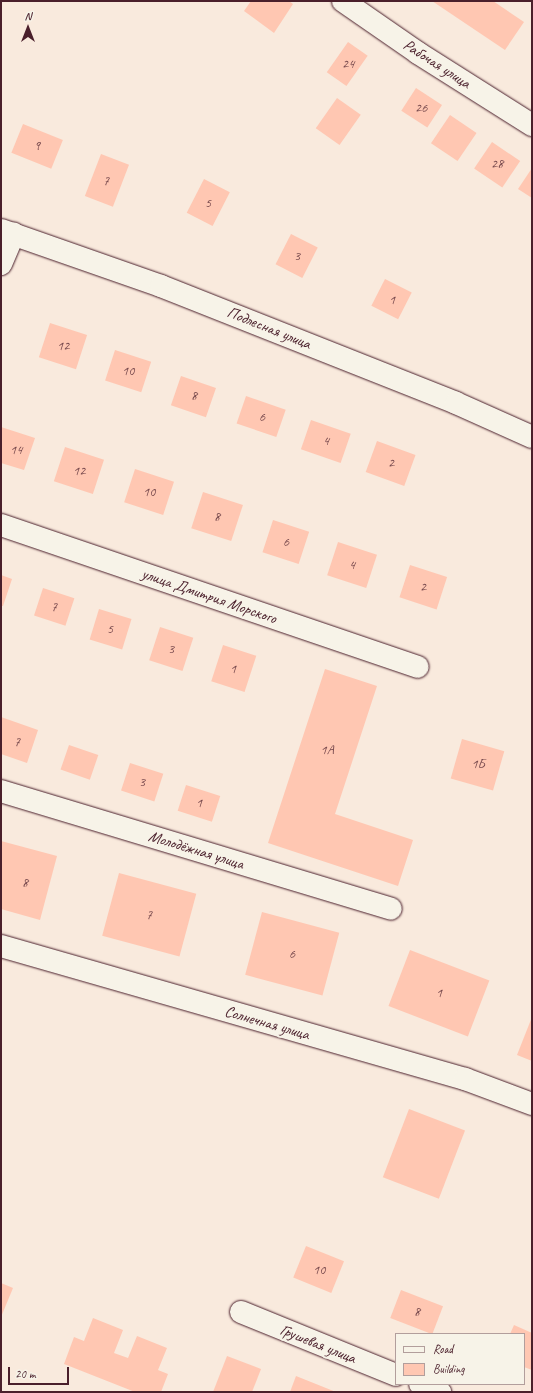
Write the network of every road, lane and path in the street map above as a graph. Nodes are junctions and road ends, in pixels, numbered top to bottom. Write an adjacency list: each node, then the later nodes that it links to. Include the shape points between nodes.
1 (343, 1): 2 (street, Рабочая улица)
2 (532, 126)
3 (8, 232): 4 (street); 5 (street, Подлесная улица, via 161,286 456,403)
4 (1, 264)
5 (532, 438)
6 (1, 525): 7 (street, улица Дмитрия Морского)
7 (416, 667)
8 (1, 791): 9 (street, Молодёжная улица)
9 (391, 909)
10 (1, 946): 11 (street, Солнечная улица, via 465,1079)
11 (532, 1104)
12 (241, 1312): 13 (street, Грушевая улица)
13 (395, 1375)
14 (422, 1385): 15 (street)
15 (440, 1392)

